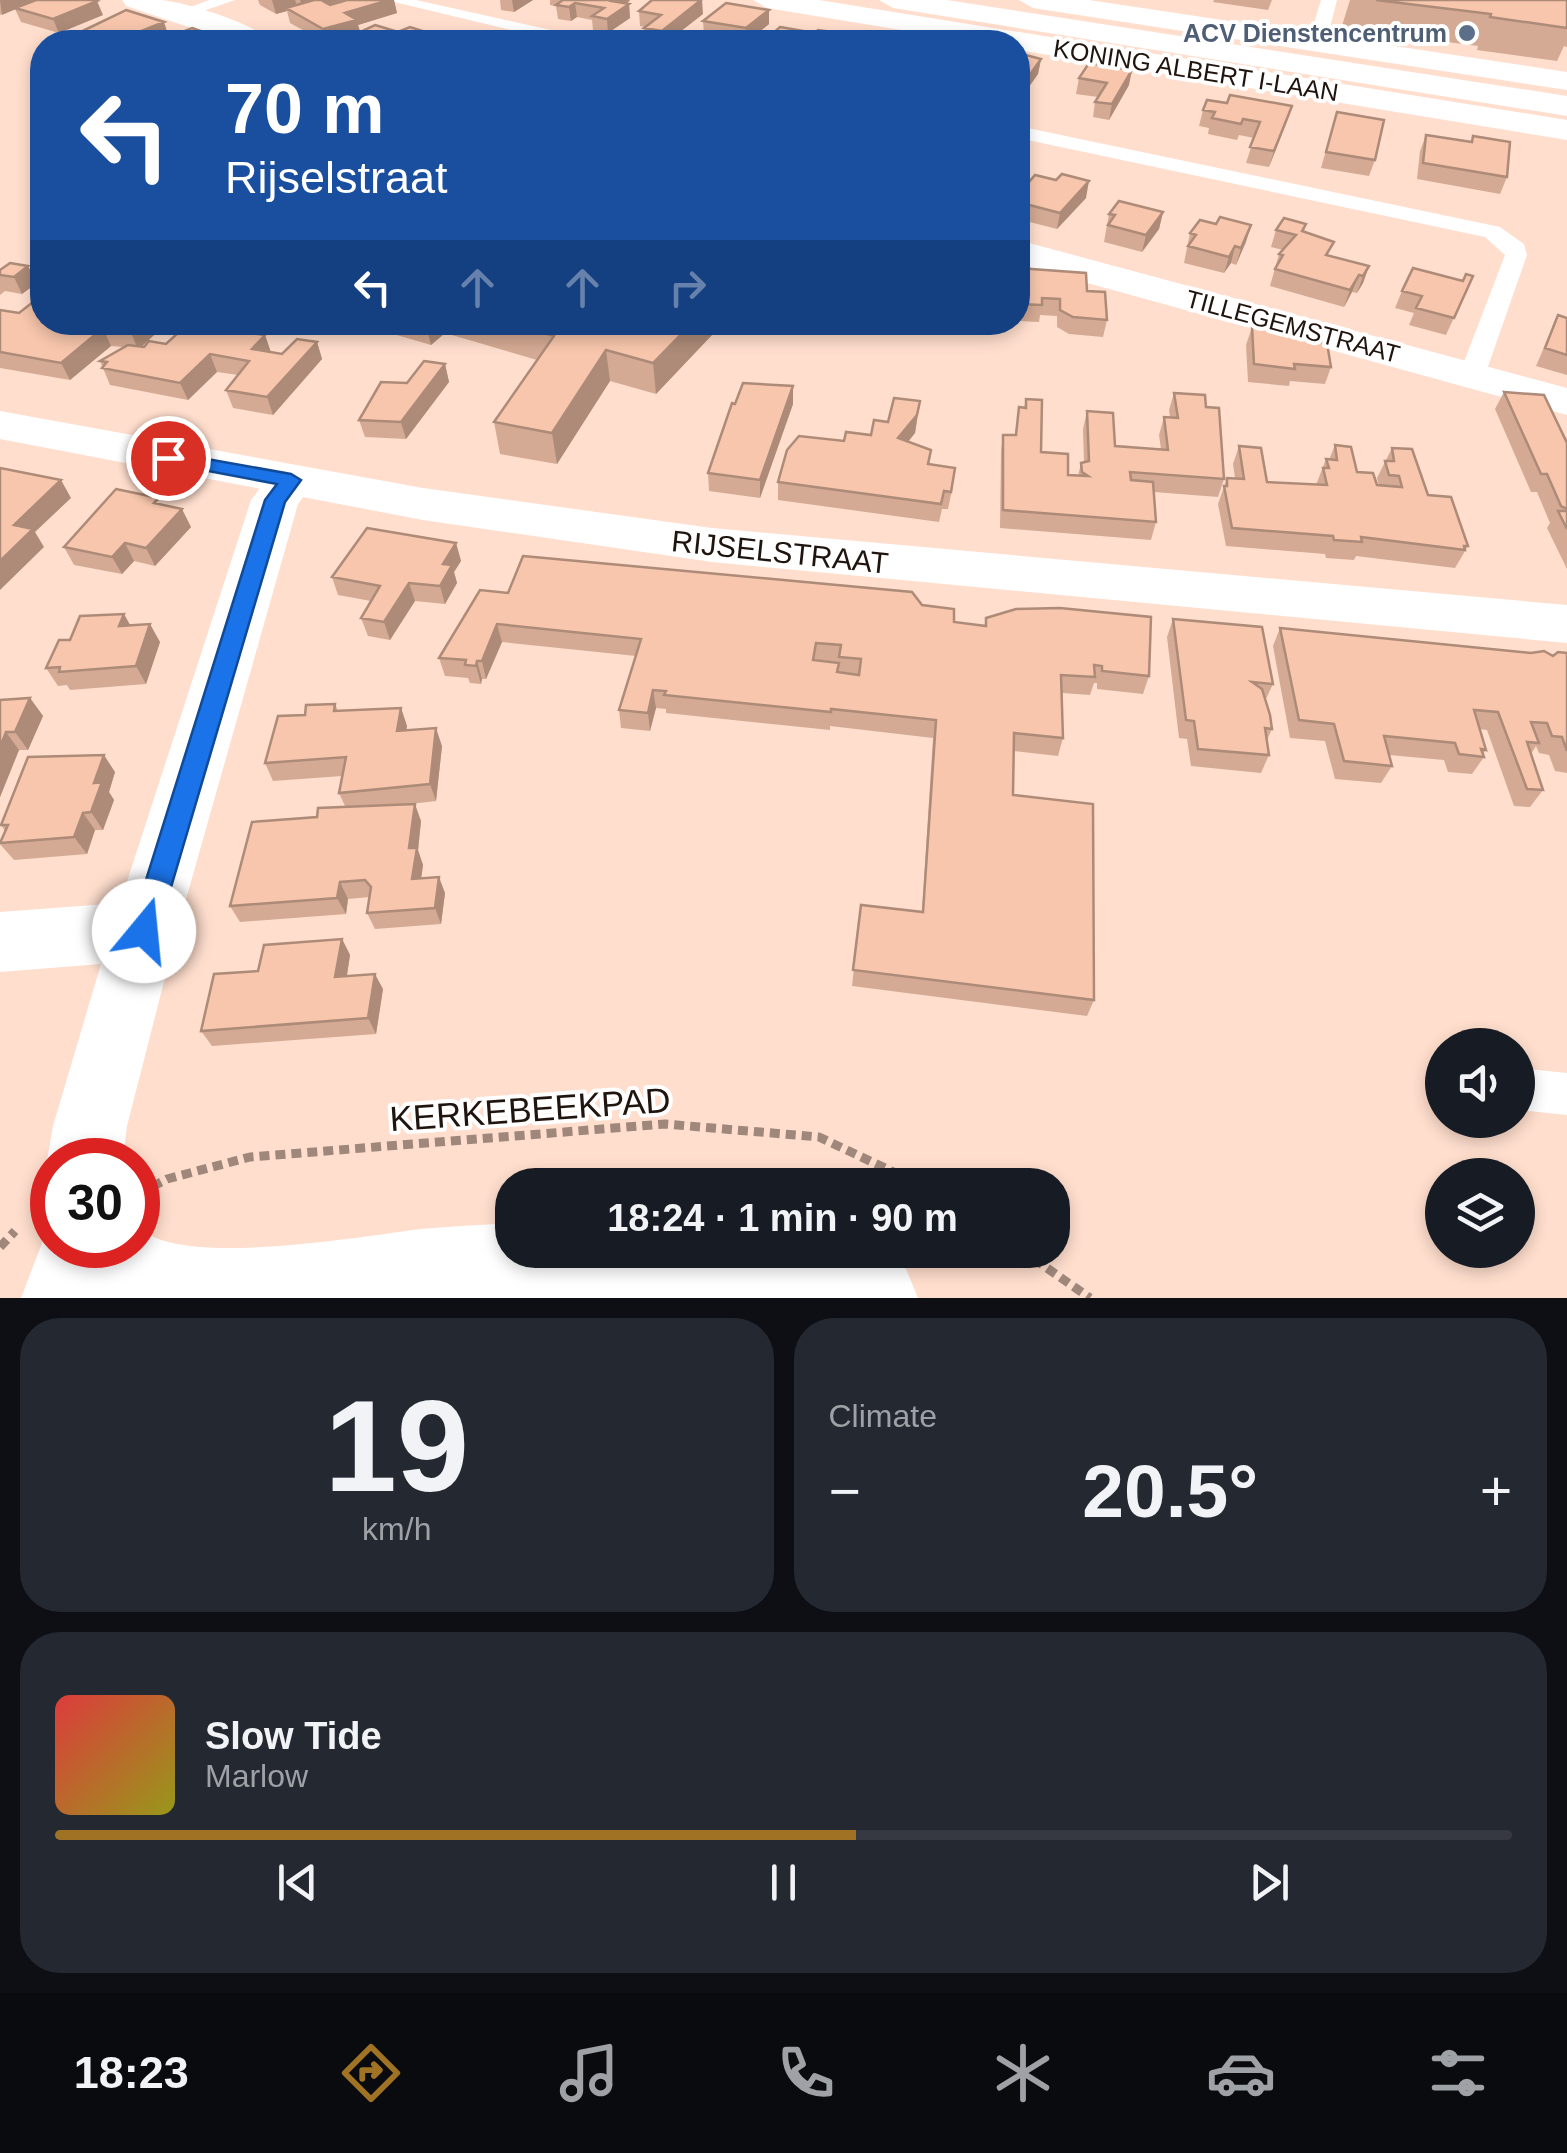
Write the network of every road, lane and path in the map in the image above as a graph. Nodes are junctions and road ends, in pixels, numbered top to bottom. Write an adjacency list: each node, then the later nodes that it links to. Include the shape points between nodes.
1 (136, 0): 8 (street)
2 (227, 0): 8 (lane)
3 (394, 0): 10 (lane)
4 (766, 0): 11 (street, KONING ALBERT I-LAAN)
5 (893, 0): 15 (street, KONING ALBERT I-LAAN)
6 (1033, 0): 13 (street, KONING ALBERT I-LAAN)
7 (1330, 0): 13 (lane)
8 (183, 13): 9 (street)
9 (226, 30)
10 (528, 30)
11 (951, 30)
12 (1030, 43): 16 (street, KONING ALBERT I-LAAN)
13 (1317, 43): 14 (street, KONING ALBERT I-LAAN)
14 (1567, 82)
15 (1567, 106)
16 (1567, 130)
17 (1030, 135): 19 (lane, via 1492,232 1516,255)
18 (1030, 255): 19 (street, TILLEGEMSTRAAT)
19 (1472, 375): 20 (street, TILLEGEMSTRAAT)
20 (1567, 402)
21 (0, 426): 22 (street, RIJSELSTRAAT)
22 (291, 480): 23 (street, RIJSELSTRAAT, via 712,545); 24 (street, via 275,500)
23 (1567, 624)
24 (144, 931): 25 (street); 28 (street)
25 (0, 942)
26 (1535, 1091): 27 (lane)
27 (1567, 1094)
28 (88, 1138)
29 (885, 1168): 30 (path, KERKEBEEKPAD, via 819,1137 665,1124 250,1157)
30 (160, 1183)
31 (73, 1268): 34 (street)
32 (129, 1268): 35 (street, via 182,1287 241,1290 454,1266 735,1255 784,1260)
33 (1048, 1268): 36 (path)
34 (62, 1298)
35 (877, 1298)
36 (1090, 1298)

